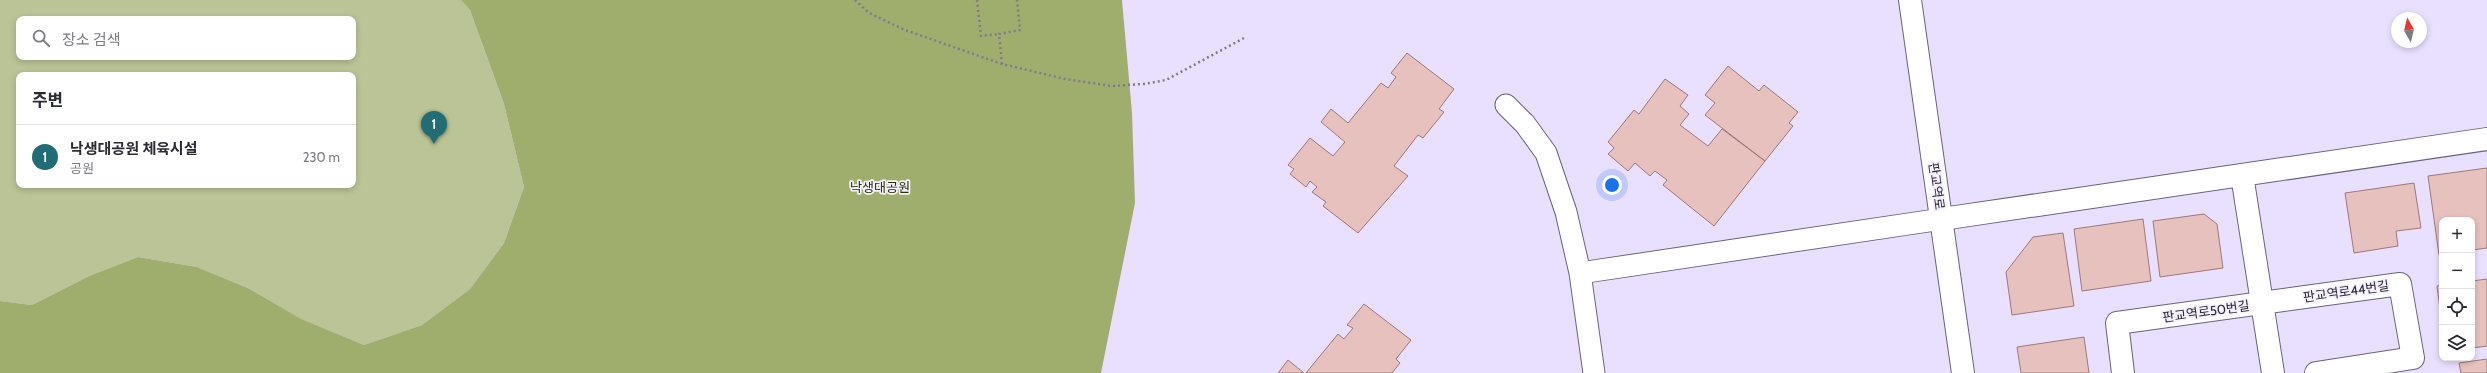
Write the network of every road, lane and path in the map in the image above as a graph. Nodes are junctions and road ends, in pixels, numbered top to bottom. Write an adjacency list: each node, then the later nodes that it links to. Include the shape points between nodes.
1 (855, 0): 7 (path, via 869,13 905,30)
2 (977, 0): 5 (path, via 981,36)
3 (1017, 0): 5 (path, via 1020,30)
4 (1910, 0): 11 (street, 판교역로)
5 (999, 34): 7 (path)
6 (1244, 38): 7 (path, via 1166,80 1144,84 1103,85 1064,79)
7 (1002, 64)
8 (1506, 105): 12 (lane, via 1525,124 1546,153 1566,212)
9 (2487, 139): 10 (street)
10 (2242, 175): 11 (street); 13 (street, 판교역로50번길)
11 (1942, 219): 12 (lane); 15 (street, 판교역로)
12 (1580, 274): 14 (lane)
13 (2263, 303): 16 (street, 판교역로50번길, via 2117,323); 17 (street); 18 (street, 판교역로44번길, via 2400,284 2413,358)
14 (1594, 373)
15 (1963, 373)
16 (2123, 373)
17 (2273, 373)
18 (2316, 373)

